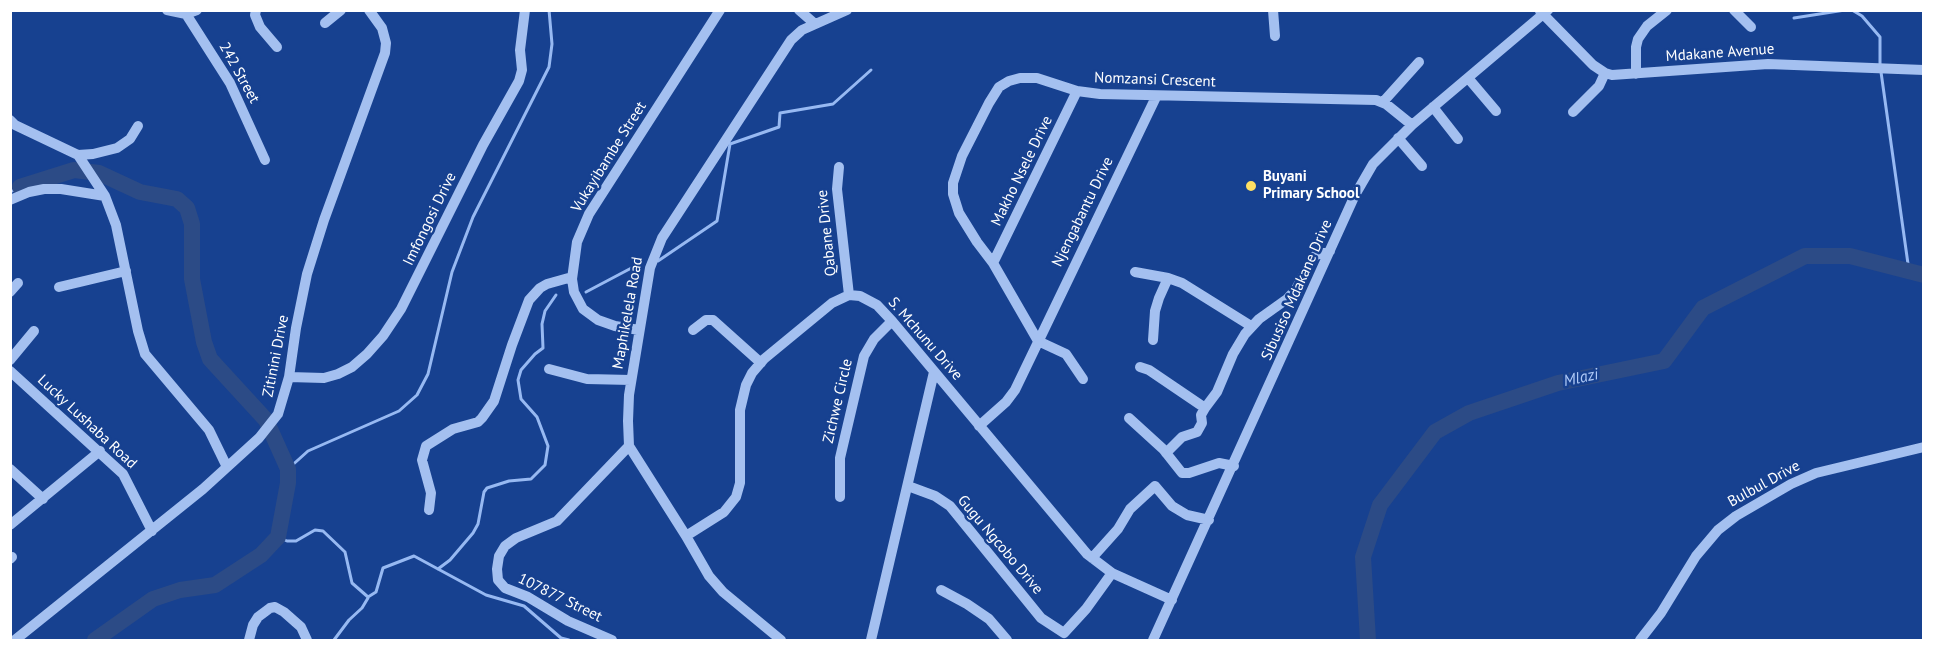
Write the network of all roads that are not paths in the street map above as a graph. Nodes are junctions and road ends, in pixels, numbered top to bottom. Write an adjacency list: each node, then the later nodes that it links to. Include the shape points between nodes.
1 (168, 10): 12 (street)
2 (256, 10): 18 (street, via 260,27)
3 (341, 10): 14 (street)
4 (369, 10): 62 (street, Zitinini Drive, via 382,28 385,53 307,274)
5 (525, 10): 62 (street, Imfongosi Drive, via 519,81 401,309 383,336 352,367 324,378)
6 (720, 10): 45 (street, Vukayibambe Street, via 589,214 577,242)
7 (799, 10): 15 (street)
8 (847, 10): 15 (street, Maphikelela Road)
9 (1273, 10): 17 (street)
10 (1667, 10): 22 (street, via 1638,39)
11 (1734, 10): 16 (street)
12 (192, 12): 36 (street, 242 Street)
13 (1544, 12): 21 (street); 23 (street, Sibusiso Mdakane Drive)
14 (325, 23)
15 (814, 24): 51 (street, Maphikelela Road, via 796,34 785,47 662,238 650,268)
16 (1751, 27)
17 (1275, 36)
18 (277, 47)
19 (1419, 63): 26 (street)
20 (1923, 70): 22 (street, Mdakane Avenue, via 1768,64)
21 (1605, 73): 22 (street, Mdakane Avenue); 29 (street, via 1599,86)
22 (1636, 74)
23 (1468, 78): 27 (street, Sibusiso Mdakane Drive); 28 (street)
24 (1077, 91): 25 (street, Nomzansi Crescent); 42 (street, Makho Nsele Drive); 42 (street, Nomzansi Crescent, via 1037,78 1009,81 993,94 962,156 953,183 955,204)
25 (1156, 97): 26 (street, Nomzansi Crescent); 55 (street, Njengabantu Drive)
26 (1383, 102): 31 (street)
27 (1433, 107): 31 (street, Sibusiso Mdakane Drive); 34 (street)
28 (1496, 111)
29 (1573, 112)
30 (12, 124): 35 (street)
31 (1412, 125): 33 (street, Sibusiso Mdakane Drive)
32 (138, 126): 35 (street, via 130,139 117,148)
33 (1398, 138): 37 (street); 41 (street, Sibusiso Mdakane Drive, via 1373,164)
34 (1458, 139)
35 (80, 158): 39 (street)
36 (265, 160)
37 (1422, 166)
38 (839, 167): 48 (street, Qabane Drive, via 837,189)
39 (105, 196): 40 (street, via 44,189); 43 (street)
40 (10, 200)
41 (1330, 251): 50 (street, via 1312,259 1287,299); 72 (street, Sibusiso Mdakane Drive)
42 (993, 263): 55 (street, Nomzansi Crescent)
43 (126, 271): 47 (street); 73 (street, via 145,354 209,430)
44 (1135, 272): 46 (street)
45 (572, 277): 51 (street, Vukayibambe Street, via 577,301 590,316); 78 (street, via 547,284 529,300 494,401 483,418 453,429 426,446 422,460 431,493)
46 (1168, 278): 50 (street, via 1197,291); 54 (street, via 1155,311)
47 (59, 287)
48 (849, 295): 49 (street, S. Mchunu Drive, via 869,300); 57 (street, via 832,303)
49 (892, 321): 61 (street, S. Mchunu Drive); 76 (street, Zichwe Circle, via 864,356 840,458)
50 (1251, 326): 65 (street)
51 (639, 330): 64 (street, Maphikelela Road)
52 (693, 330): 57 (street, via 712,320)
53 (34, 331): 56 (street)
54 (1154, 340)
55 (1038, 341): 63 (street, via 1066,354); 67 (street, via 1011,396)
56 (10, 360)
57 (761, 363): 82 (street, via 752,373 742,398 740,483 736,497 724,512)
58 (1140, 368): 65 (street, via 1149,370)
59 (549, 369): 64 (street, via 588,379)
60 (10, 371): 70 (street, Lucky Lushaba Road)
61 (934, 372): 67 (street, S. Mchunu Drive); 75 (street)
62 (290, 377): 73 (street, Zitinini Drive, via 278,414)
63 (1083, 379)
64 (631, 380): 68 (street, Maphikelela Road)
65 (1205, 408): 71 (street, via 1198,430 1182,437)
66 (1129, 418): 71 (street)
67 (979, 426): 83 (street, S. Mchunu Drive)
68 (629, 446): 82 (street, Maphikelela Road); 91 (street, 107877 Street, via 557,521 516,538 505,546 498,562 497,576 505,588)
69 (1923, 447): 96 (street, Bulbul Drive, via 1816,473 1736,516 1696,556)
70 (100, 452): 77 (street); 81 (street, Lucky Lushaba Road, via 128,482)
71 (1166, 453): 72 (street, via 1182,473 1219,463)
72 (1234, 466): 79 (street, Sibusiso Mdakane Drive)
73 (227, 467): 81 (street, Zitinini Drive)
74 (10, 469): 77 (street)
75 (908, 486): 87 (street, Gugu Ngcobo Drive, via 950,506 1041,618); 93 (street)
76 (840, 497)
77 (43, 499): 80 (street)
78 (429, 510)
79 (1209, 520): 83 (street, via 1172,506 1155,486 1130,509); 86 (street, Sibusiso Mdakane Drive)
80 (10, 525)
81 (152, 531): 88 (street, Zitinini Drive)
82 (686, 536): 92 (street, Maphikelela Road, via 715,584)
83 (1092, 558): 84 (street, S. Mchunu Drive)
84 (1112, 573): 86 (street, S. Mchunu Drive); 87 (street, Gugu Ngcobo Drive)
85 (941, 590): 94 (street, via 989,619)
86 (1172, 600): 95 (street, Sibusiso Mdakane Drive)
87 (1062, 637)
88 (15, 640)
89 (249, 640): 90 (street, via 258,618 275,607 301,627)
90 (307, 640)
91 (612, 640)
92 (781, 640)
93 (872, 640)
94 (1008, 640)
95 (1153, 640)
96 (1640, 640)

